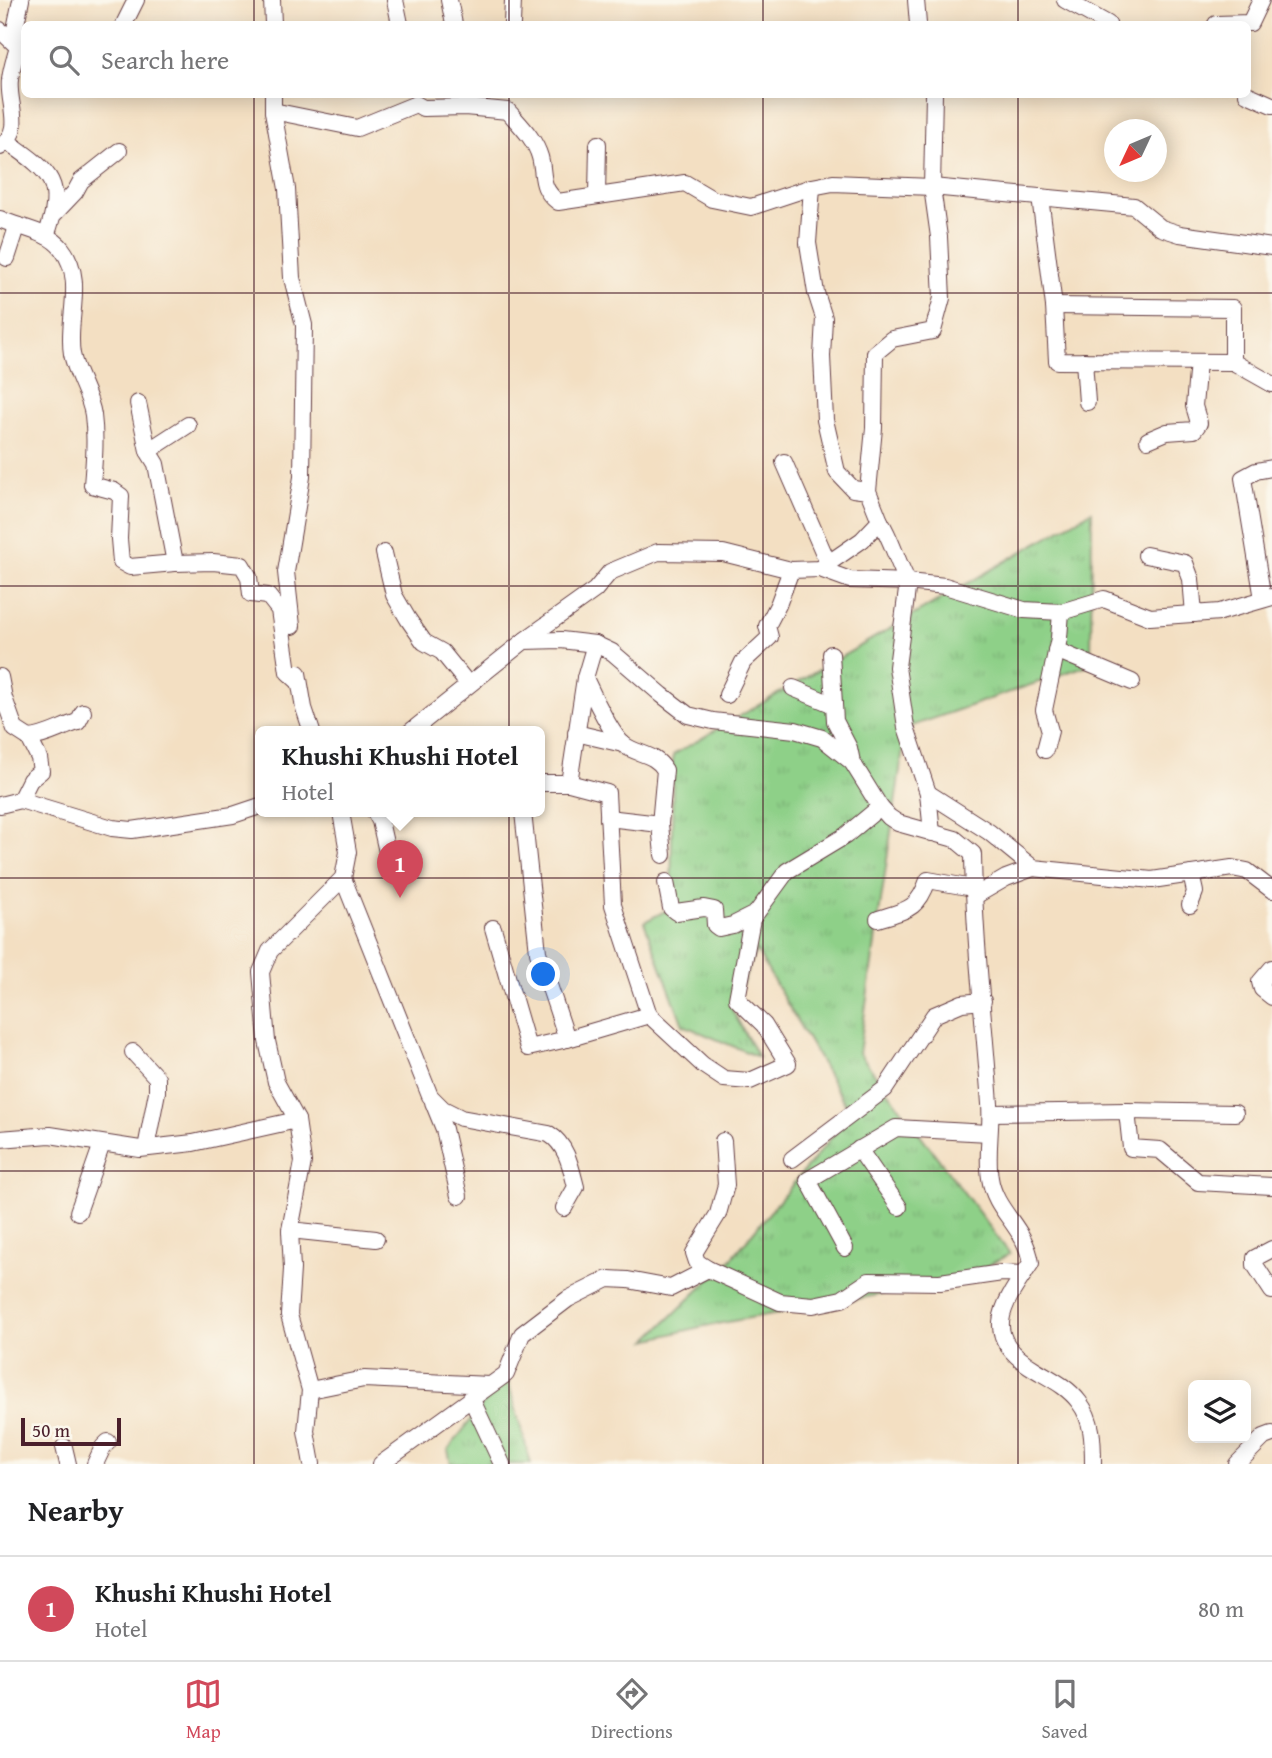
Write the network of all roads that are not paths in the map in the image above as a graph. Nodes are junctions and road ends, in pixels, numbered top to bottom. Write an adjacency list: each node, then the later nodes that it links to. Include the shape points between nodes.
1 (21, 0): 19 (street, via 15,29)
2 (136, 0): 10 (street)
3 (272, 0): 11 (street)
4 (396, 0): 12 (street)
5 (449, 0): 13 (street)
6 (513, 0): 14 (street)
7 (916, 0): 15 (street)
8 (1065, 0): 16 (street)
9 (1261, 0): 17 (street)
10 (126, 21)
11 (273, 21)
12 (400, 21)
13 (453, 21)
14 (512, 21)
15 (918, 21)
16 (1103, 21)
17 (1251, 21)
18 (0, 30): 19 (street)
19 (21, 48): 28 (street, via 9,82 15,117)
20 (1251, 96): 26 (street)
21 (509, 98): 27 (street)
22 (934, 98): 32 (street)
23 (417, 99): 24 (street, via 423,108); 25 (street, via 357,128)
24 (464, 101): 27 (street)
25 (273, 103): 70 (street, via 287,189 292,278 304,325 302,477 286,572)
26 (1272, 105)
27 (508, 111): 33 (street, via 530,137 550,195 558,202)
28 (4, 144): 35 (street, via 41,166 51,179)
29 (598, 145): 33 (street)
30 (119, 150): 35 (street, via 81,181)
31 (812, 187): 32 (street, via 833,183); 33 (street, via 751,207 712,199 685,183); 53 (street, via 808,243 824,318 825,420 837,472 853,489)
32 (932, 187): 34 (street); 53 (street, via 942,298 933,331 892,338 875,353)
33 (597, 196)
34 (1040, 197): 39 (street, via 1134,206 1161,228 1180,234); 41 (street)
35 (55, 214): 38 (street)
36 (0, 219): 37 (street)
37 (17, 227): 38 (street); 40 (street)
38 (46, 236): 57 (street, via 62,248 74,279 72,355 93,414 92,485 121,496 121,562 130,568)
39 (1272, 247)
40 (7, 258)
41 (1054, 306): 42 (street, via 1057,360); 44 (street, via 1233,308)
42 (1084, 361): 43 (street); 46 (street)
43 (1198, 362): 44 (street); 49 (street, via 1194,406 1199,423 1194,430 1167,432)
44 (1233, 362): 45 (street)
45 (1272, 384)
46 (1087, 402)
47 (138, 403): 50 (street)
48 (188, 425): 50 (street)
49 (1148, 440)
50 (148, 451): 57 (street, via 156,464)
51 (784, 462): 58 (street)
52 (1272, 468): 61 (street, via 1243,478)
53 (868, 491): 54 (street)
54 (880, 521): 58 (street, via 862,540); 60 (street)
55 (384, 553): 72 (street, via 394,595 408,618 425,642 442,652)
56 (1146, 555): 63 (street, via 1185,563)
57 (175, 563): 70 (street, via 242,565 251,594 268,596 279,610 288,672)
58 (824, 566): 59 (street); 60 (street, via 850,580)
59 (791, 570): 64 (street, via 723,553 658,552 610,572 595,590); 74 (street, via 767,626 771,637 743,662)
60 (908, 582): 62 (street, via 945,586 1024,610); 86 (street, via 897,667 906,727)
61 (1268, 598): 63 (street, via 1220,612)
62 (1061, 612): 63 (street, via 1104,599 1150,617); 66 (street)
63 (1194, 614)
64 (524, 641): 65 (street); 72 (street)
65 (595, 644): 69 (street); 83 (street, via 612,652 688,715 795,730 822,738)
66 (1056, 650): 71 (street); 82 (street, via 1044,710 1050,731)
67 (831, 654): 75 (street)
68 (0, 677): 80 (street, via 15,729)
69 (585, 678): 79 (street); 81 (street)
70 (299, 682): 77 (street)
71 (1132, 682)
72 (468, 684): 78 (street)
73 (793, 688): 75 (street)
74 (727, 695)
75 (834, 705): 83 (street, via 835,721)
76 (83, 712): 80 (street, via 78,722)
77 (310, 726)
78 (417, 726)
79 (576, 733): 81 (street); 85 (street)
80 (29, 738): 87 (street, via 41,771 30,780)
81 (623, 744): 95 (street, via 654,758 665,770)
82 (1045, 750)
83 (852, 762): 89 (street)
84 (545, 783): 85 (street)
85 (569, 783): 94 (street, via 607,793)
86 (928, 793): 96 (street); 99 (street, via 989,832)
87 (20, 800): 88 (street); 90 (street, via 132,830)
88 (0, 805)
89 (880, 807): 96 (street, via 898,823); 106 (street, via 845,836 787,871)
90 (255, 808)
91 (342, 817): 101 (street, via 348,852)
92 (378, 817): 97 (street)
93 (524, 817): 113 (street, via 538,952)
94 (608, 818): 95 (street); 112 (street, via 613,905)
95 (660, 824): 98 (street)
96 (932, 833): 104 (street, via 955,839 972,854)
97 (387, 852)
98 (663, 855)
99 (1033, 868): 100 (street, via 1152,880); 104 (street)
100 (1191, 874): 103 (street, via 1232,868 1247,872); 105 (street, via 1195,892)
101 (343, 878): 115 (street); 119 (street, via 270,951 261,972 275,1082)
102 (666, 882): 106 (street, via 671,908 676,912 714,909 719,928)
103 (1272, 890)
104 (974, 892): 107 (street, via 928,880 914,907); 111 (street)
105 (1190, 905)
106 (755, 914): 112 (street, via 737,999 764,1025 788,1064 750,1081 724,1079)
107 (878, 919)
108 (493, 928): 113 (street, via 528,1048)
109 (1272, 968): 110 (street, via 1260,982)
110 (1272, 997)
111 (983, 1001): 118 (street); 126 (street, via 962,1003 934,1015 885,1089 788,1158)
112 (649, 1015): 113 (street)
113 (567, 1039)
114 (133, 1052): 124 (street, via 157,1078)
115 (430, 1096): 128 (street, via 444,1129); 130 (street, via 461,1118 557,1139 576,1187)
116 (1127, 1111): 117 (street); 118 (street); 127 (street, via 1131,1148 1160,1150 1198,1182)
117 (1235, 1112)
118 (991, 1113): 120 (street)
119 (297, 1120): 124 (street, via 193,1143); 132 (street, via 303,1162)
120 (989, 1133): 125 (street, via 896,1129); 137 (street, via 995,1200 1028,1246 1031,1263)
121 (0, 1139): 123 (street, via 50,1135)
122 (723, 1141): 136 (street, via 726,1185 718,1214 694,1253 697,1262)
123 (102, 1144): 124 (street); 131 (street)
124 (146, 1148)
125 (859, 1149): 126 (street); 129 (street)
126 (808, 1180): 134 (street)
127 (1272, 1186)
128 (459, 1196)
129 (899, 1207)
130 (565, 1208)
131 (78, 1212)
132 (290, 1230): 133 (street); 140 (street, via 289,1315)
133 (376, 1240)
134 (845, 1248)
135 (1272, 1249): 138 (street, via 1255,1258)
136 (708, 1269): 137 (street, via 780,1302 813,1305 842,1300 869,1281 940,1282); 139 (street, via 671,1288 608,1279 568,1298 522,1334 506,1374)
137 (1024, 1274): 150 (street, via 1005,1304 1000,1326 1004,1342 1080,1403 1089,1419)
138 (1272, 1291)
139 (489, 1385): 140 (street, via 363,1379); 141 (street)
140 (310, 1391): 147 (street, via 306,1431)
141 (471, 1398): 148 (street); 149 (street)
142 (1272, 1434): 151 (street)
143 (108, 1442): 146 (street)
144 (64, 1447): 145 (street)
145 (68, 1464)
146 (95, 1464)
147 (312, 1464)
148 (381, 1464)
149 (502, 1464)
150 (1093, 1464)
151 (1237, 1464)

